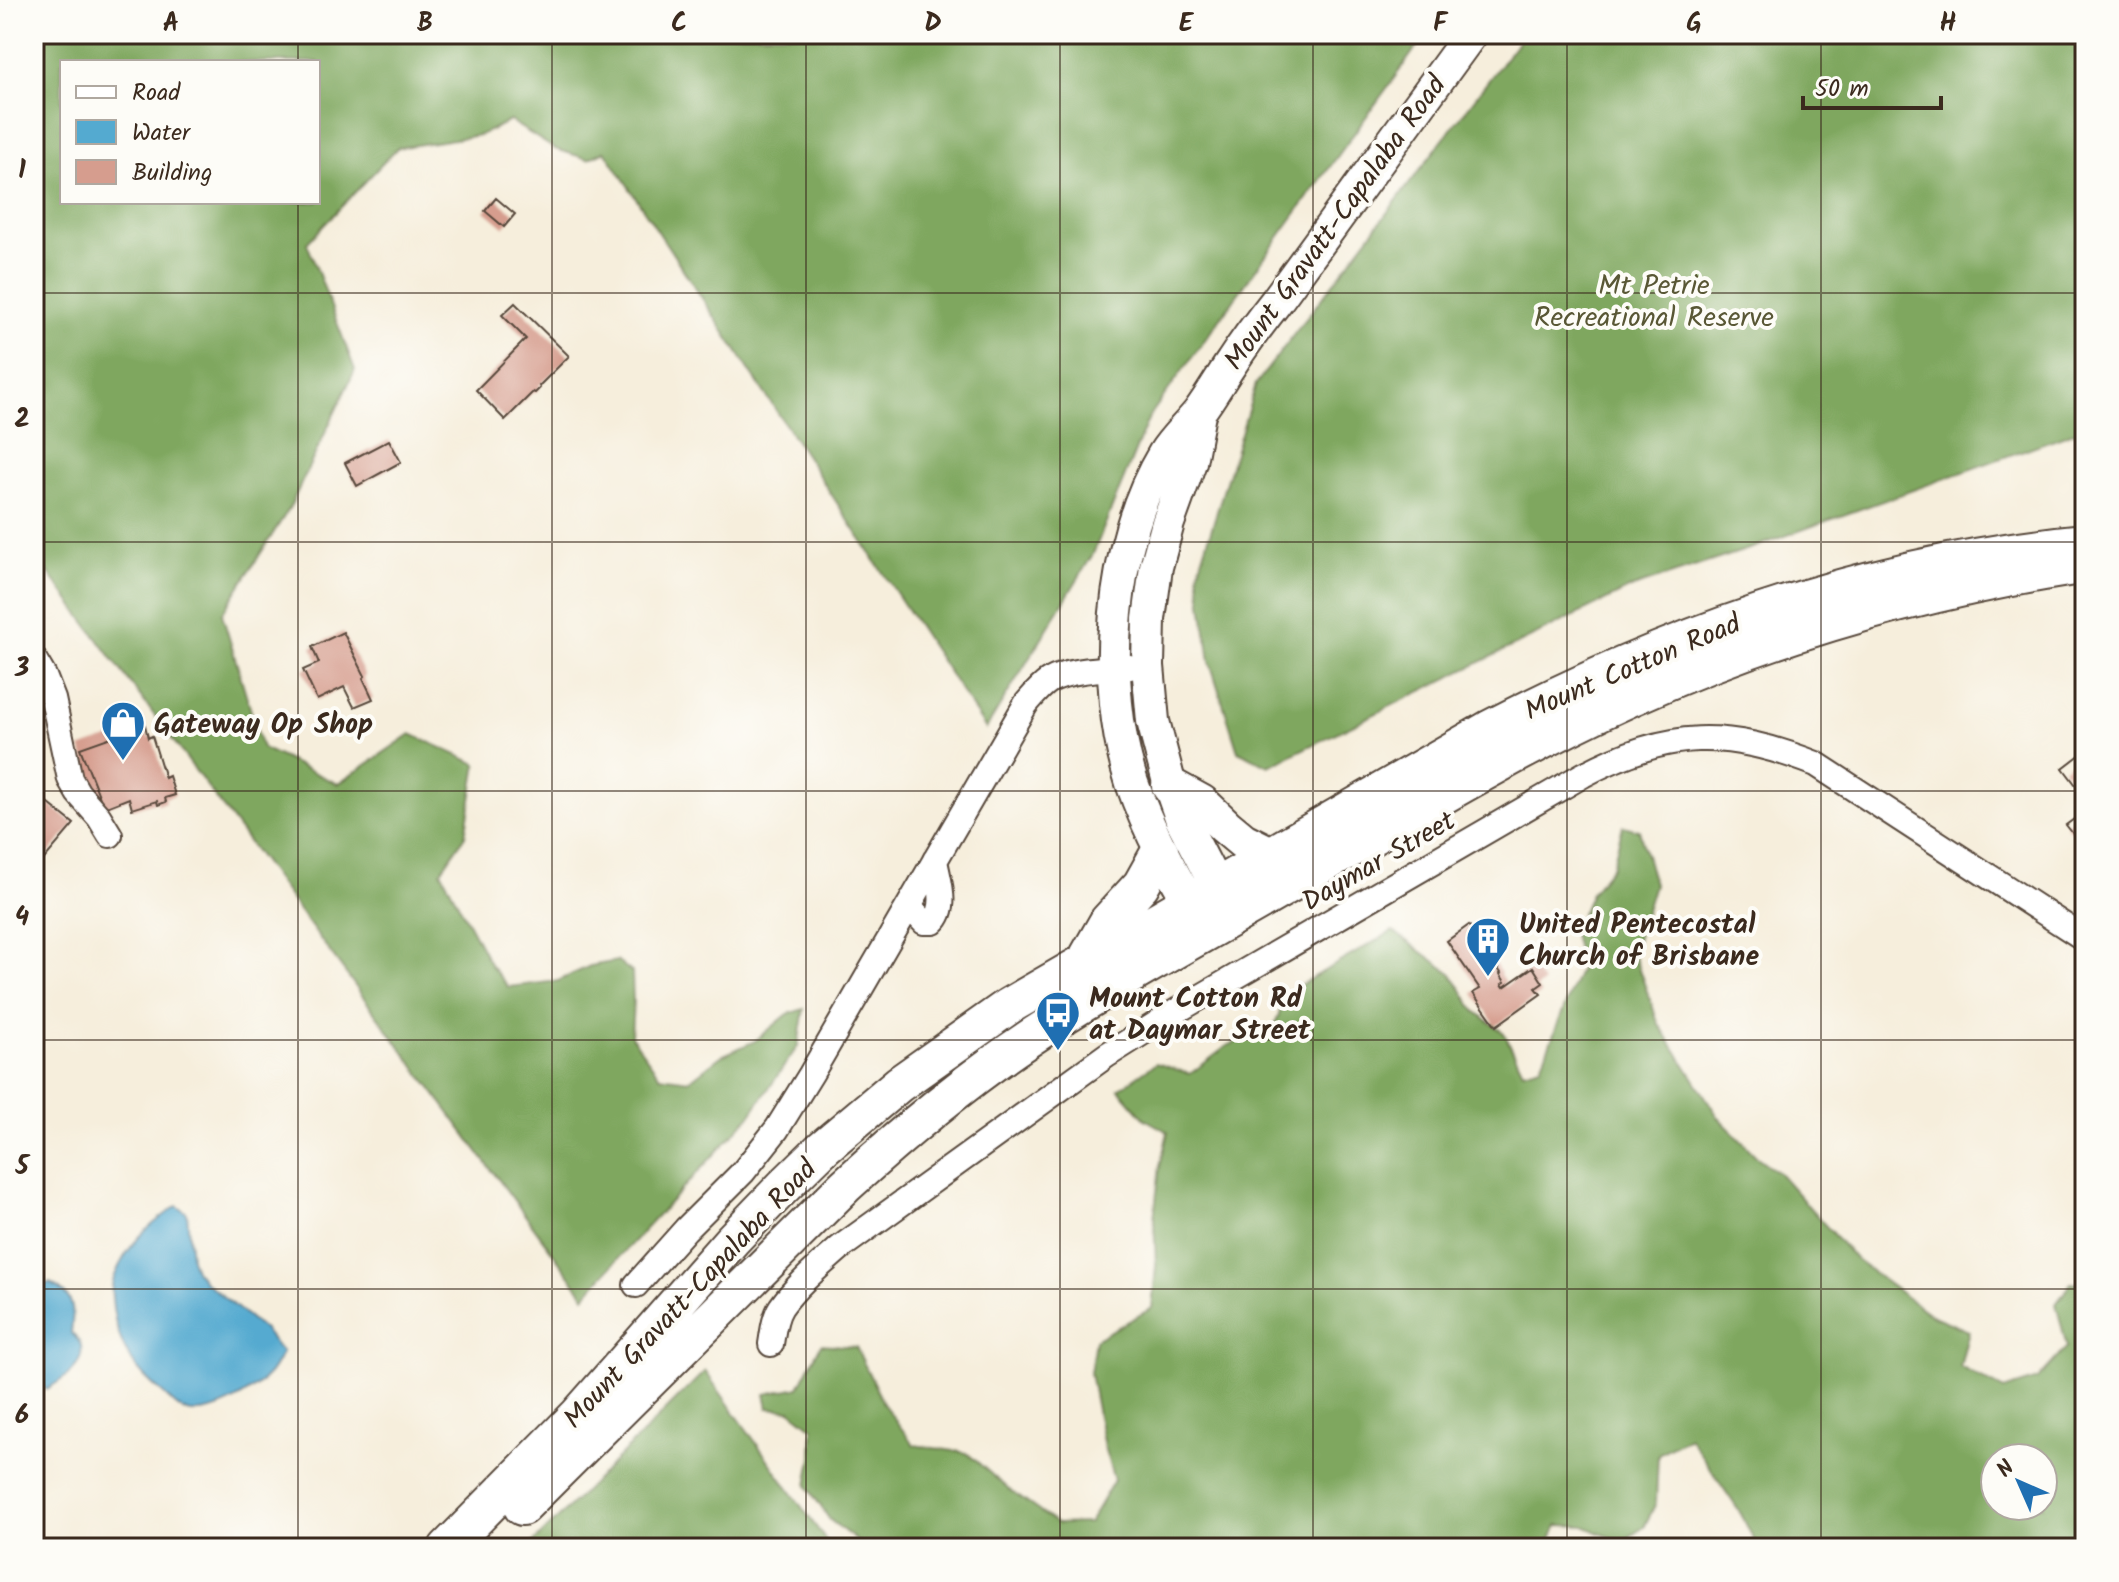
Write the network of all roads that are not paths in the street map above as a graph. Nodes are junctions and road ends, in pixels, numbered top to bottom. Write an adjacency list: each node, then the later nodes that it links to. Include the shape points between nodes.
1 (1471, 34): 2 (main road, Mount Gravatt-Capalaba Road)
2 (1200, 411): 6 (main road, Mount Gravatt-Capalaba Road, via 1190,462 1156,567); 7 (main road, Mount Gravatt-Capalaba Road, via 1165,453 1139,512 1118,594)
3 (2085, 542): 11 (highway, Mount Cotton Road, via 1989,554 1890,575 1683,640 1515,716)
4 (2085, 565): 13 (highway, Mount Cotton Road, via 1892,605 1688,673 1539,742)
5 (34, 659): 9 (street, via 53,699 70,779)
6 (1148, 666): 7 (street, Mount Gravatt-Capalaba Road); 8 (main road, Mount Gravatt-Capalaba Road, via 1153,721)
7 (1113, 669): 10 (main road, Mount Gravatt-Capalaba Road, via 1125,755); 16 (street, Mount Gravatt-Capalaba Road, via 1057,677 1033,696 777,1129)
8 (1170, 786): 11 (highway, via 1201,803 1243,841); 12 (main road, Mount Gravatt-Capalaba Road)
9 (110, 835)
10 (1160, 851): 12 (main road, Mount Gravatt-Capalaba Road); 15 (highway)
11 (1271, 855): 12 (highway, Mount Cotton Road)
12 (1202, 893): 13 (main road, Mount Gravatt-Capalaba Road); 15 (highway, Mount Gravatt-Capalaba Road)
13 (1220, 925): 19 (highway, Mount Gravatt-Capalaba Road, via 1066,1014 912,1127)
14 (2085, 939): 17 (street, Daymar Street, via 1816,764 1742,742 1698,738 1652,745 1583,775 1107,1055 841,1247 781,1308)
15 (1085, 961): 18 (highway, Mount Gravatt-Capalaba Road, via 946,1049 824,1147 732,1240 578,1415)
16 (636, 1285)
17 (771, 1344)
18 (447, 1548)
19 (482, 1548)

